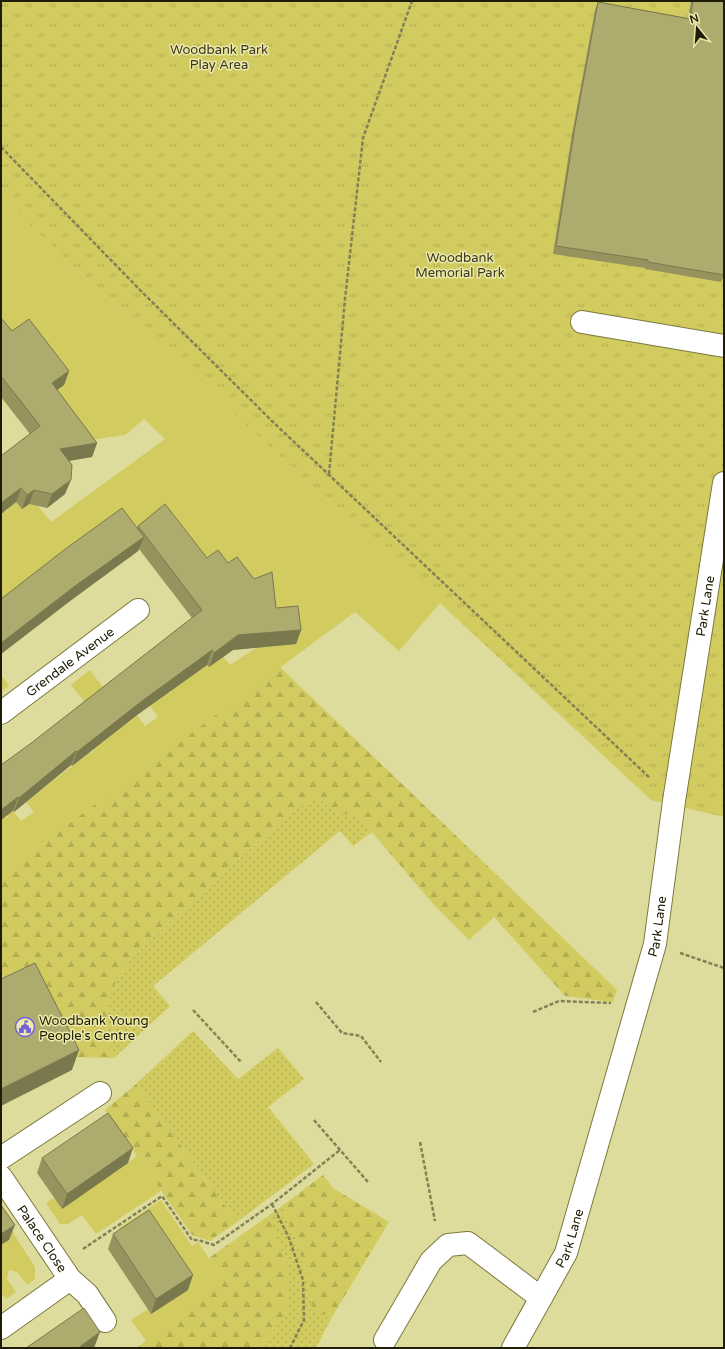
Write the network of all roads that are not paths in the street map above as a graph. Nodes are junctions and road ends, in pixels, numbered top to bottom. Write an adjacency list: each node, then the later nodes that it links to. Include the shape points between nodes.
1 (582, 322): 2 (street)
2 (724, 346)
3 (724, 483): 10 (street, Park Lane, via 673,807 655,944 566,1253)
4 (138, 610): 5 (street, Grendale Avenue)
5 (1, 713)
6 (100, 1093): 7 (street)
7 (1, 1158)
8 (1, 1177): 9 (street, Palace Close)
9 (70, 1279): 11 (street, Palace Close, via 87,1294); 12 (street, Palace Close)
10 (540, 1298): 13 (street, via 468,1243 448,1245 431,1261); 14 (street, Park Lane)
11 (105, 1321)
12 (1, 1328)
13 (385, 1340)
14 (513, 1348)

